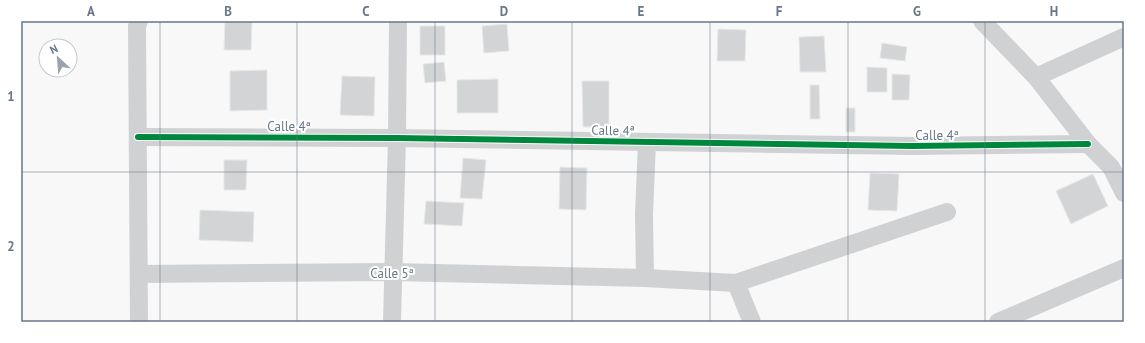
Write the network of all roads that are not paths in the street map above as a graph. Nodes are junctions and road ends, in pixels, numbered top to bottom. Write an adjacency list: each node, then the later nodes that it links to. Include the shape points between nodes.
1 (139, 21): 6 (street)
2 (398, 21): 7 (street)
3 (982, 21): 5 (street)
4 (1124, 38): 5 (street)
5 (1036, 77): 9 (street)
6 (138, 136): 7 (street, Calle 4ª); 15 (street)
7 (397, 138): 8 (street, Calle 4ª); 14 (street)
8 (648, 142): 9 (street, Calle 4ª, via 912,146); 16 (street, via 644,214)
9 (1088, 144): 10 (street)
10 (1118, 164): 11 (street)
11 (1124, 193)
12 (947, 212): 17 (street)
13 (1124, 268): 21 (street)
14 (393, 272): 15 (street, Calle 5ª); 16 (street, Calle 5ª); 19 (street)
15 (139, 274): 18 (street)
16 (645, 278): 17 (street, Calle 5ª)
17 (736, 283): 20 (street)
18 (139, 322)
19 (392, 322)
20 (752, 322)
21 (998, 322)

